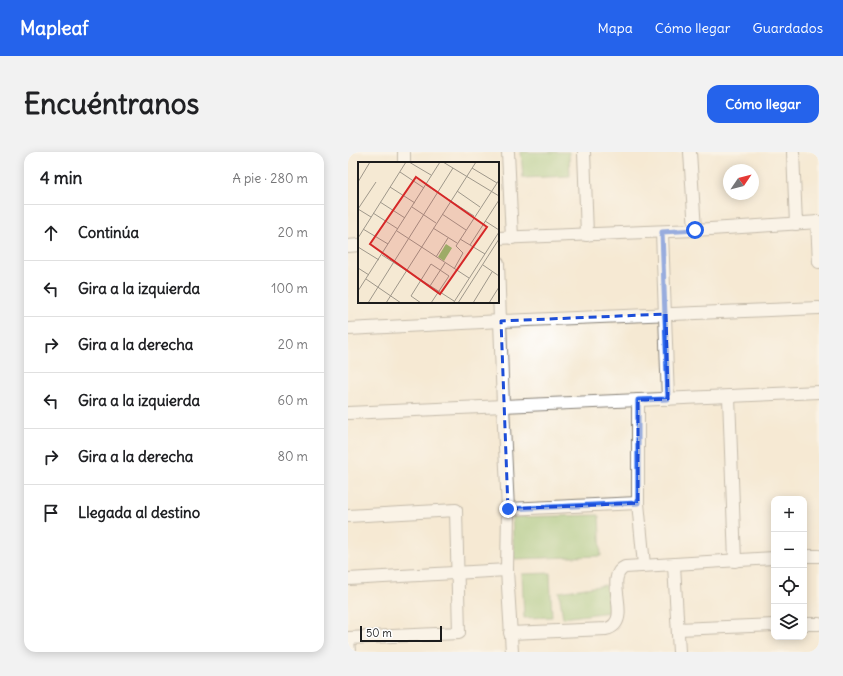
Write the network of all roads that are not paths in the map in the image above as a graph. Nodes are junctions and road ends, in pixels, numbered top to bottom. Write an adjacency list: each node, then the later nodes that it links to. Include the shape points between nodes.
1 (508, 152): 11 (street)
2 (584, 152): 9 (street)
3 (690, 152): 7 (street)
4 (793, 152): 6 (street)
5 (818, 222): 6 (street); 14 (street)
6 (796, 224): 7 (street)
7 (695, 230): 8 (street)
8 (662, 232): 9 (street); 17 (street)
9 (587, 235): 11 (street)
10 (499, 238): 11 (street)
11 (512, 238)
12 (358, 245): 13 (street)
13 (348, 246)
14 (819, 262)
15 (499, 282): 18 (street)
16 (819, 308): 17 (street)
17 (666, 314): 18 (street); 22 (street)
18 (501, 320): 19 (street); 24 (street)
19 (348, 330)
20 (819, 392): 21 (street)
21 (729, 396): 22 (street); 32 (street)
22 (668, 399): 23 (street)
23 (638, 400): 24 (street); 26 (street)
24 (503, 406): 25 (street); 27 (street)
25 (348, 413)
26 (638, 503): 27 (street); 33 (street)
27 (508, 509): 35 (street)
28 (348, 516): 36 (street, via 456,510)
29 (807, 556): 30 (street)
30 (819, 556)
31 (771, 558): 32 (street)
32 (735, 561): 34 (street)
33 (644, 565): 34 (street); 42 (street, via 626,567 618,574 618,619 610,628)
34 (674, 565): 41 (street)
35 (507, 570): 36 (street); 42 (street)
36 (458, 574): 37 (street); 43 (street, via 459,633)
37 (348, 579)
38 (807, 624): 39 (street)
39 (819, 624)
40 (771, 625): 41 (street)
41 (678, 629): 46 (street)
42 (510, 633): 45 (street)
43 (348, 638): 44 (street)
44 (349, 652)
45 (512, 652)
46 (679, 652)

